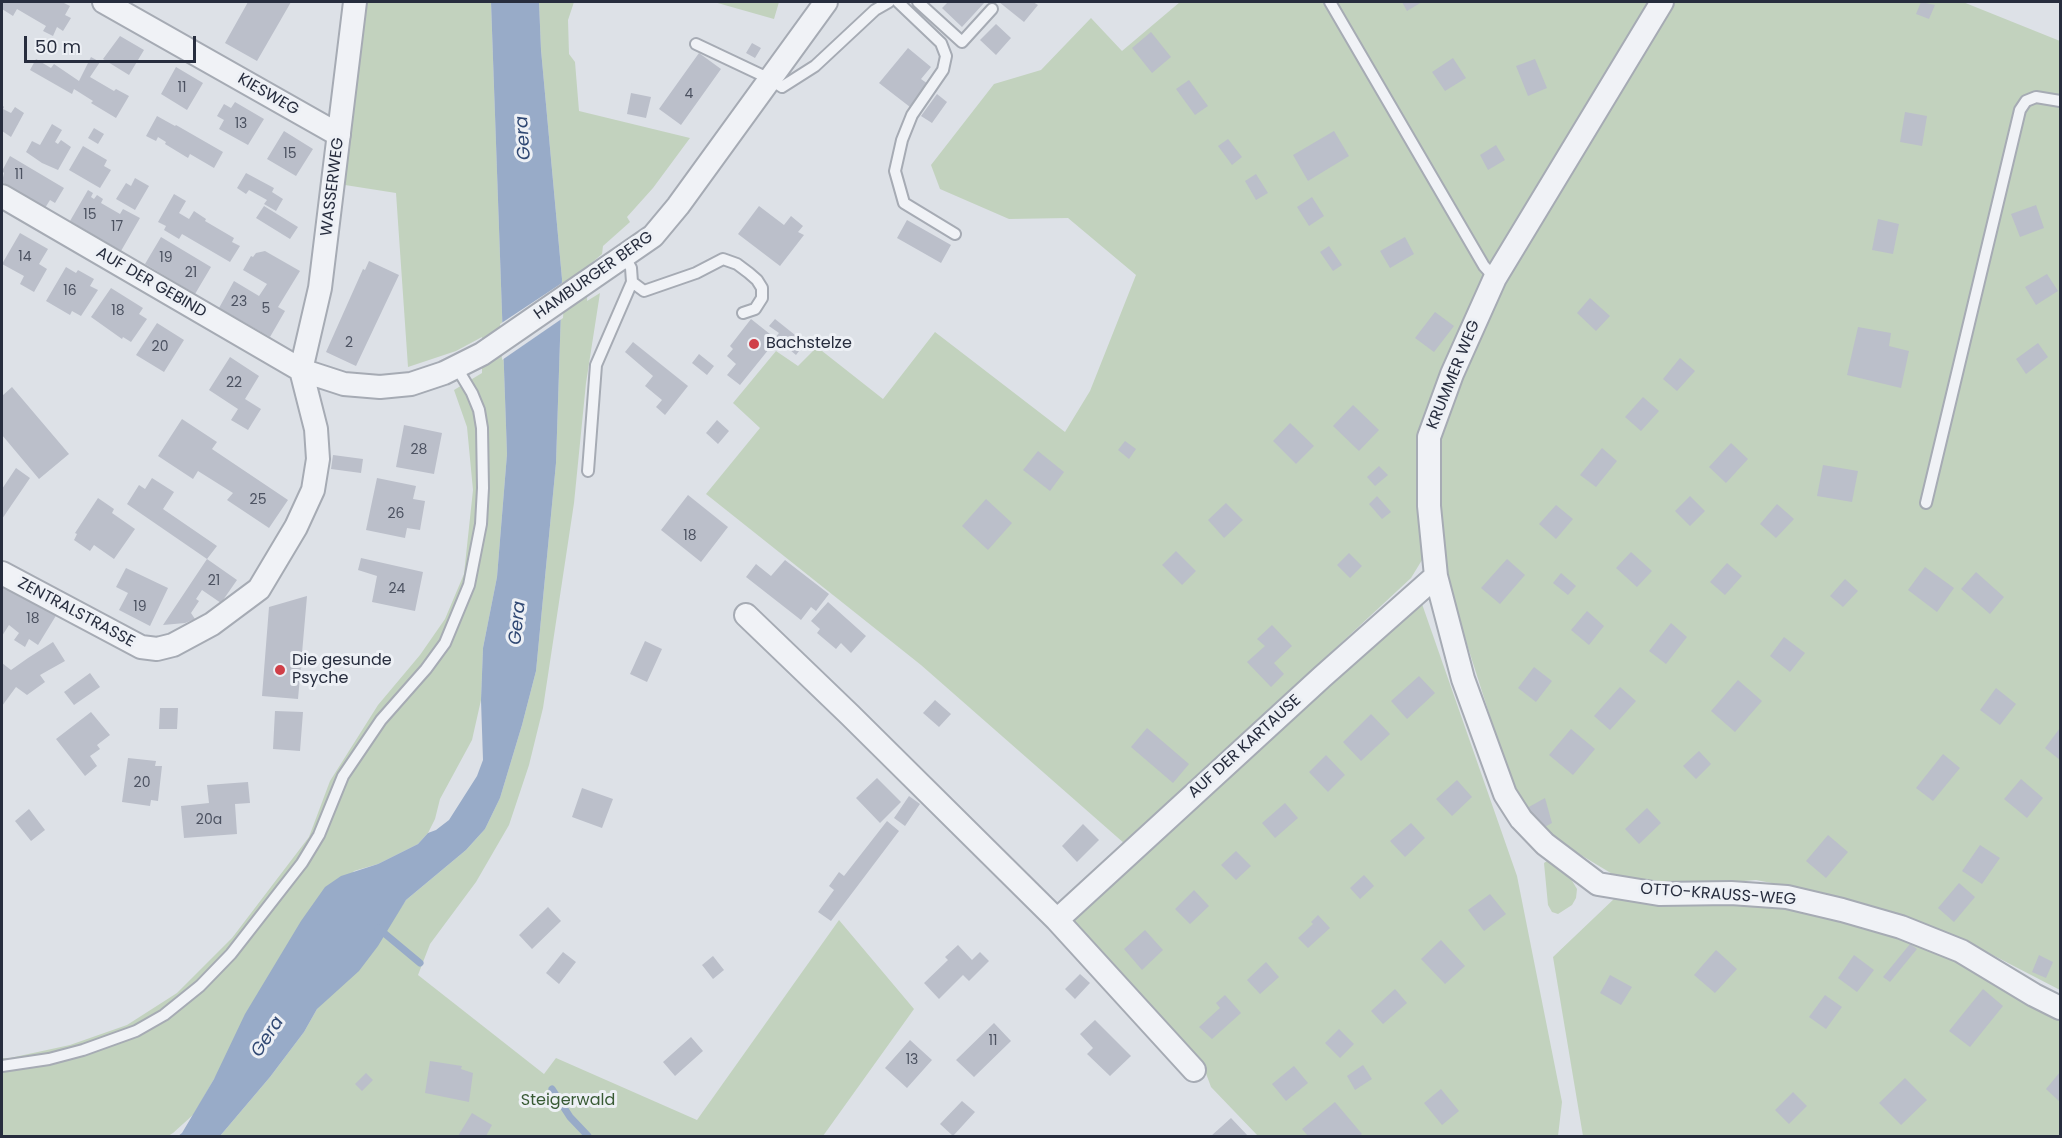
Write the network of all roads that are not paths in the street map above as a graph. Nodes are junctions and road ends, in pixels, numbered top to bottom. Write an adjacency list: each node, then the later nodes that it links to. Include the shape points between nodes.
1 (104, 2): 13 (street, KIESWEG)
2 (355, 2): 13 (street, WASSERWEG)
3 (826, 2): 11 (street, HAMBURGER BERG)
4 (889, 2): 11 (lane, via 875,10 814,66 782,87)
5 (898, 2): 15 (lane, via 941,42 946,56 943,70 912,115 895,171 904,203)
6 (918, 2): 9 (lane, via 962,42)
7 (1330, 2): 17 (lane)
8 (1662, 2): 17 (street, KRUMMER WEG)
9 (992, 9)
10 (696, 44): 11 (lane)
11 (770, 79): 16 (street, HAMBURGER BERG, via 678,206 653,236)
12 (2061, 101): 23 (lane, via 2036,97 2026,101 2020,110)
13 (339, 135): 21 (street, WASSERWEG, via 320,288)
14 (2, 196): 21 (street, AUF DER GEBIND)
15 (955, 234)
16 (624, 256): 18 (lane, via 631,268); 20 (street, HAMBURGER BERG)
17 (1495, 278): 25 (street, KRUMMER WEG, via 1429,437 1429,506)
18 (632, 282): 19 (lane, via 644,291 723,259 737,264 758,280 762,288 762,298 754,309); 22 (lane, via 596,365)
19 (743, 313)
20 (457, 368): 21 (street, HAMBURGER BERG, via 411,384 380,387 344,384); 30 (lane, via 479,410 482,428 483,488 470,585 445,643 381,720 343,776 319,835 302,863 238,945 200,986 164,1016 106,1042 60,1056)
21 (301, 370): 24 (street, ZENTRALSTRASSE, via 316,429 318,459 313,490 296,528 259,589 219,620 173,645 141,647)
22 (588, 471)
23 (1926, 503)
24 (2, 573)
25 (1437, 576): 27 (street, KRUMMER WEG, via 1463,679 1505,794); 28 (street, AUF DER KARTAUSE)
26 (746, 615): 28 (street)
27 (1521, 819): 29 (street, OTTO-KRAUSS-WEG, via 1545,844 1598,884 1659,894 1787,897 1842,910 1901,927 1961,951)
28 (1057, 920): 31 (street)
29 (2061, 1008)
30 (2, 1066)
31 (1194, 1070)

